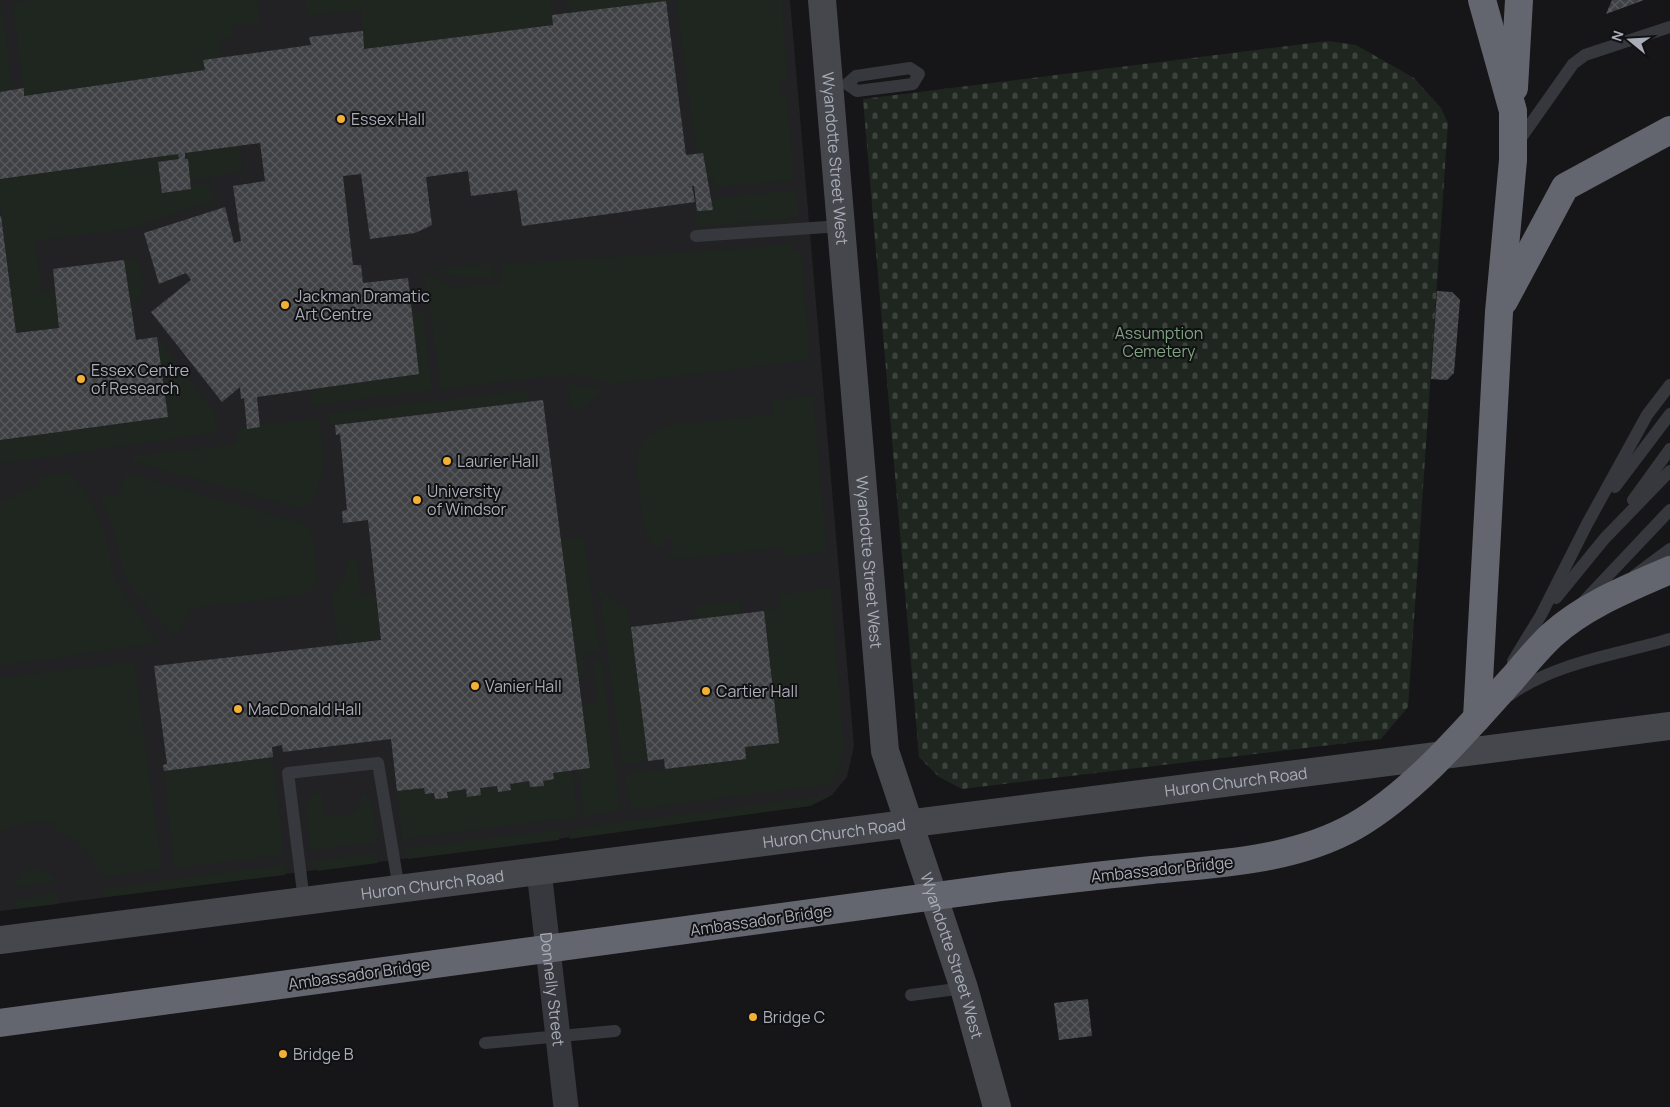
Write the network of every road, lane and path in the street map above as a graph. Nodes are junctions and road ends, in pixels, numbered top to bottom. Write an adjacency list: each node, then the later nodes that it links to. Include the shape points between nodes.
1 (822, 0): 5 (main road, Wyandotte Street West)
2 (1482, 0): 6 (highway)
3 (1520, 0): 6 (highway)
4 (1670, 28): 8 (lane, via 1585,55 1573,64 1521,136)
5 (838, 85): 5 (lane, via 857,91 913,84 920,74 910,68 856,76); 9 (main road, Wyandotte Street West)
6 (1512, 110): 8 (highway)
7 (1670, 130): 11 (highway, via 1564,188)
8 (1513, 160): 11 (highway)
9 (841, 226): 10 (lane); 28 (main road, Wyandotte Street West, via 885,751)
10 (696, 236)
11 (1499, 312): 26 (highway)
12 (1670, 385): 17 (lane, via 1647,415)
13 (1670, 414): 17 (lane)
14 (1670, 449): 18 (lane)
15 (1670, 471): 18 (lane)
16 (1669, 512): 22 (lane)
17 (1587, 524): 22 (lane)
18 (1604, 538): 22 (lane)
19 (1670, 549): 21 (lane)
20 (1666, 573): 21 (highway, Ambassador Bridge)
21 (1608, 597): 22 (highway, Ambassador Bridge, via 1580,614)
22 (1547, 625): 26 (highway, Ambassador Bridge)
23 (1670, 640): 25 (lane)
24 (1670, 647): 25 (lane)
25 (1634, 650): 26 (lane, via 1548,674 1518,689)
26 (1477, 718): 35 (highway, Ambassador Bridge, via 1454,744 1376,812 1335,836 1277,854 1225,863 992,888)
27 (1670, 726): 28 (main road, Huron Church Road)
28 (910, 824): 29 (main road, Huron Church Road); 33 (main road, Wyandotte Street West)
29 (539, 871): 30 (main road, Huron Church Road); 37 (street, Donnelly Street)
30 (399, 889): 31 (main road, Huron Church Road); 31 (lane, via 378,763 288,773)
31 (304, 901): 32 (main road, Huron Church Road)
32 (0, 940)
33 (964, 988): 34 (lane); 40 (main road, Wyandotte Street West)
34 (911, 995)
35 (0, 1023)
36 (615, 1031): 37 (lane)
37 (558, 1036): 38 (lane); 39 (street, Donnelly Street)
38 (485, 1043)
39 (566, 1107)
40 (997, 1107)

